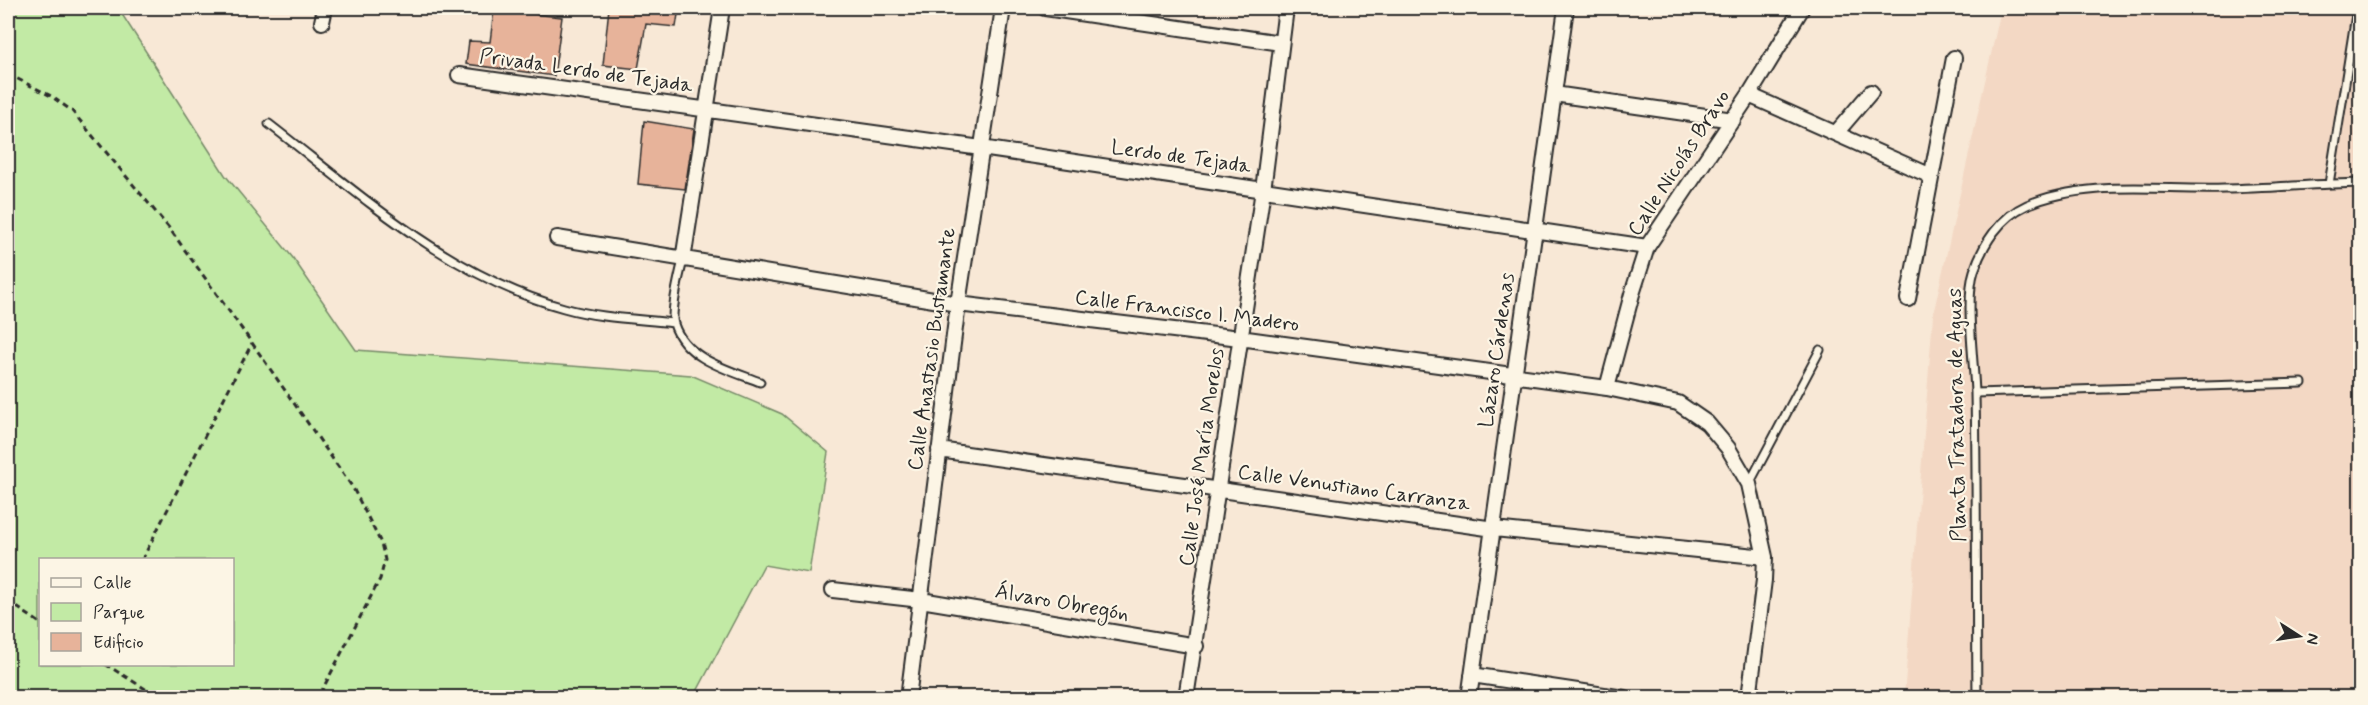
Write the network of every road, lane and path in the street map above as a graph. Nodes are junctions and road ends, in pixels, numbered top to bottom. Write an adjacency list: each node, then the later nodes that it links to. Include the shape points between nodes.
1 (722, 8): 15 (street)
2 (1003, 8): 19 (street, Calle Anastasio Bustamante)
3 (1045, 8): 8 (street)
4 (1286, 8): 8 (street, Calle José María Morelos)
5 (1566, 8): 13 (street, Lázaro Cárdenas)
6 (1802, 8): 14 (street, Calle Nicolás Bravo)
7 (2357, 8): 22 (lane)
8 (1281, 43): 23 (street, Calle José María Morelos)
9 (1954, 58): 20 (street)
10 (8, 74): 32 (path, via 72,111 169,228)
11 (459, 75): 15 (street, Privada Lerdo de Tejada)
12 (1870, 92): 18 (street)
13 (1554, 94): 16 (street); 24 (street, Lázaro Cárdenas)
14 (1749, 95): 16 (street, Calle Nicolás Bravo); 18 (street)
15 (708, 110): 19 (street, Lerdo de Tejada); 27 (street)
16 (1732, 120): 26 (street, Calle Nicolás Bravo)
17 (269, 124): 30 (lane, via 425,243 499,285 566,309)
18 (1836, 133): 20 (street)
19 (981, 148): 23 (street, Lerdo de Tejada); 29 (street, Calle Anastasio Bustamante)
20 (1931, 176): 28 (street)
21 (2361, 183): 22 (lane, Planta Tratadora de Aguas)
22 (2329, 184): 38 (lane, Planta Tratadora de Aguas, via 2114,189 2053,195 2024,206 1999,224 1974,271 1971,289)
23 (1263, 190): 24 (street, Lerdo de Tejada); 31 (street, Calle José María Morelos)
24 (1534, 231): 26 (street, Lerdo de Tejada); 34 (street, Lázaro Cárdenas)
25 (557, 238): 27 (street, Calle Francisco I. Madero)
26 (1647, 247): 37 (street, Calle Nicolás Bravo)
27 (683, 260): 29 (street, Calle Francisco I. Madero); 30 (lane)
28 (1908, 299)
29 (958, 304): 31 (street, Calle Francisco I. Madero); 39 (street, Calle Anastasio Bustamante)
30 (673, 323): 35 (lane, via 687,347 711,362)
31 (1240, 338): 34 (street, Calle Francisco I. Madero); 41 (street, Calle José María Morelos)
32 (252, 343): 44 (path); 53 (path, via 353,488 383,552 380,579)
33 (1820, 351): 40 (lane)
34 (1514, 376): 37 (street, Calle Francisco I. Madero); 42 (street, Lázaro Cárdenas)
35 (760, 382)
36 (2302, 383): 38 (lane)
37 (1607, 388): 40 (street, Calle Francisco I. Madero, via 1670,400 1685,407 1707,423 1728,448)
38 (1975, 393): 59 (lane, Planta Tratadora de Aguas)
39 (939, 450): 41 (street, Calle Venustiano Carranza); 46 (street, Calle Anastasio Bustamante)
40 (1749, 484): 43 (street, Calle Francisco I. Madero)
41 (1218, 490): 42 (street, Calle Venustiano Carranza); 49 (street, Calle José María Morelos)
42 (1494, 529): 43 (street, Calle Venustiano Carranza); 51 (street, Lázaro Cárdenas)
43 (1765, 557): 58 (street, Calle Francisco I. Madero)
44 (143, 558)
45 (833, 590): 46 (street, Álvaro Obregón)
46 (921, 600): 49 (street, Álvaro Obregón); 54 (street, Calle Anastasio Bustamante)
47 (8, 602): 48 (path)
48 (39, 622)
49 (1196, 646): 55 (street, Calle José María Morelos)
50 (108, 666): 52 (path)
51 (1472, 675): 56 (street, Lázaro Cárdenas); 57 (street)
52 (160, 698)
53 (318, 698)
54 (908, 698)
55 (1186, 698)
56 (1469, 698)
57 (1624, 698)
58 (1749, 698)
59 (1977, 698)

